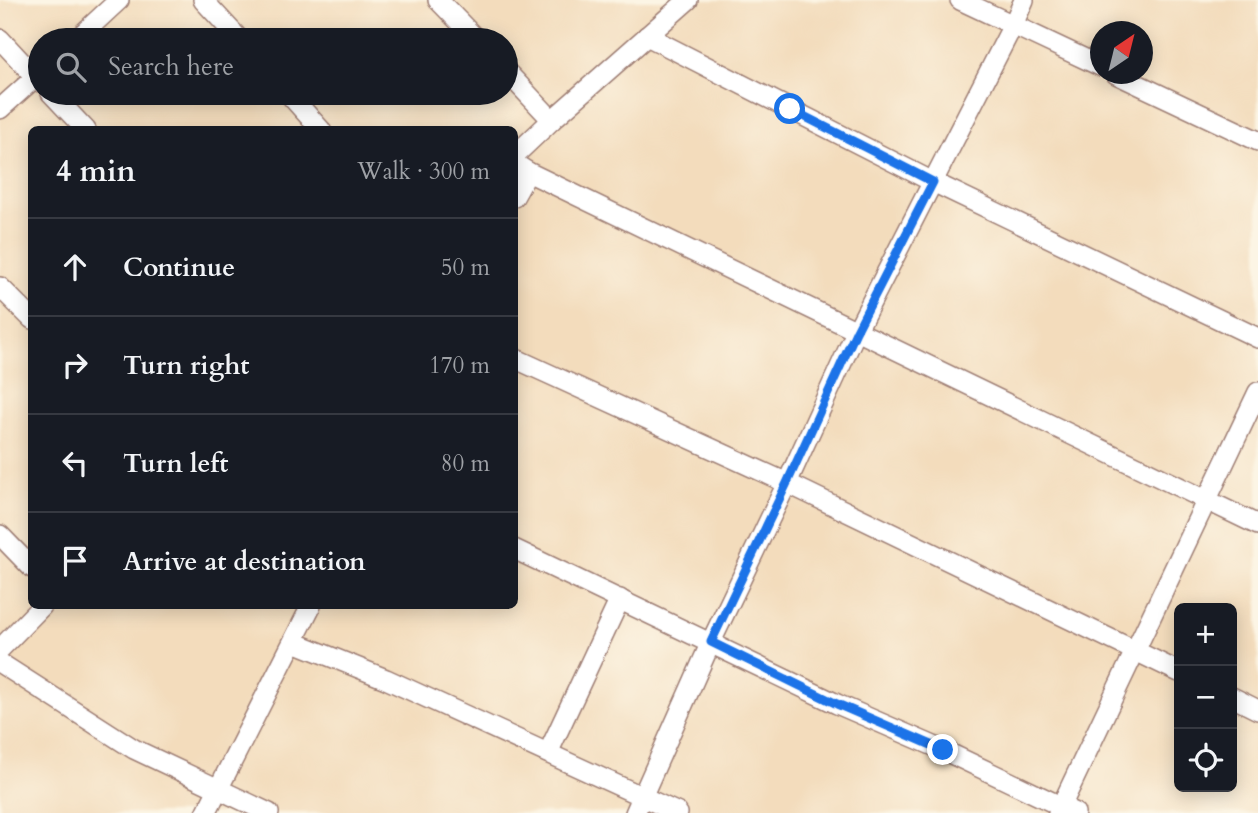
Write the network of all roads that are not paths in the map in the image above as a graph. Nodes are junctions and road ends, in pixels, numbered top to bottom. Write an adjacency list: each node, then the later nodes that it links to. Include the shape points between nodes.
1 (119, 0): 8 (street)
2 (203, 0): 9 (street)
3 (438, 0): 10 (street)
4 (960, 0): 7 (street)
5 (1024, 0): 7 (street)
6 (682, 2): 11 (street)
7 (1013, 25): 13 (street); 27 (street)
8 (89, 28)
9 (229, 28)
10 (465, 28)
11 (647, 36): 21 (street); 27 (street)
12 (0, 39): 14 (street)
13 (1090, 61)
14 (28, 66)
15 (518, 84): 21 (street)
16 (1137, 84): 24 (street)
17 (28, 86): 20 (street)
18 (62, 105): 22 (street)
19 (299, 105): 23 (street)
20 (0, 109)
21 (552, 120): 25 (street)
22 (82, 126)
23 (317, 126)
24 (1258, 141)
25 (518, 152)
26 (521, 167): 30 (street)
27 (933, 182): 30 (street); 31 (street)
28 (0, 287): 29 (street)
29 (28, 315)
30 (856, 332): 34 (street); 35 (street)
31 (1258, 338)
32 (518, 360): 34 (street)
33 (1258, 392): 35 (street)
34 (787, 483): 44 (street); 46 (street)
35 (1207, 500): 36 (street); 46 (street)
36 (1258, 525)
37 (0, 535): 39 (street)
38 (518, 551): 40 (street)
39 (28, 564)
40 (621, 599): 44 (street); 51 (street)
41 (40, 609): 45 (street)
42 (302, 610): 43 (street)
43 (294, 642): 51 (street); 52 (street)
44 (711, 642): 53 (street); 54 (street)
45 (0, 649)
46 (1135, 650): 48 (street); 54 (street)
47 (0, 663): 52 (street, via 134,749)
48 (1174, 670)
49 (1237, 700): 50 (street)
50 (1258, 710)
51 (548, 753): 53 (street)
52 (217, 790): 55 (street); 56 (street)
53 (639, 805): 57 (street)
54 (1065, 811)
55 (206, 813)
56 (269, 813)
57 (678, 813)

